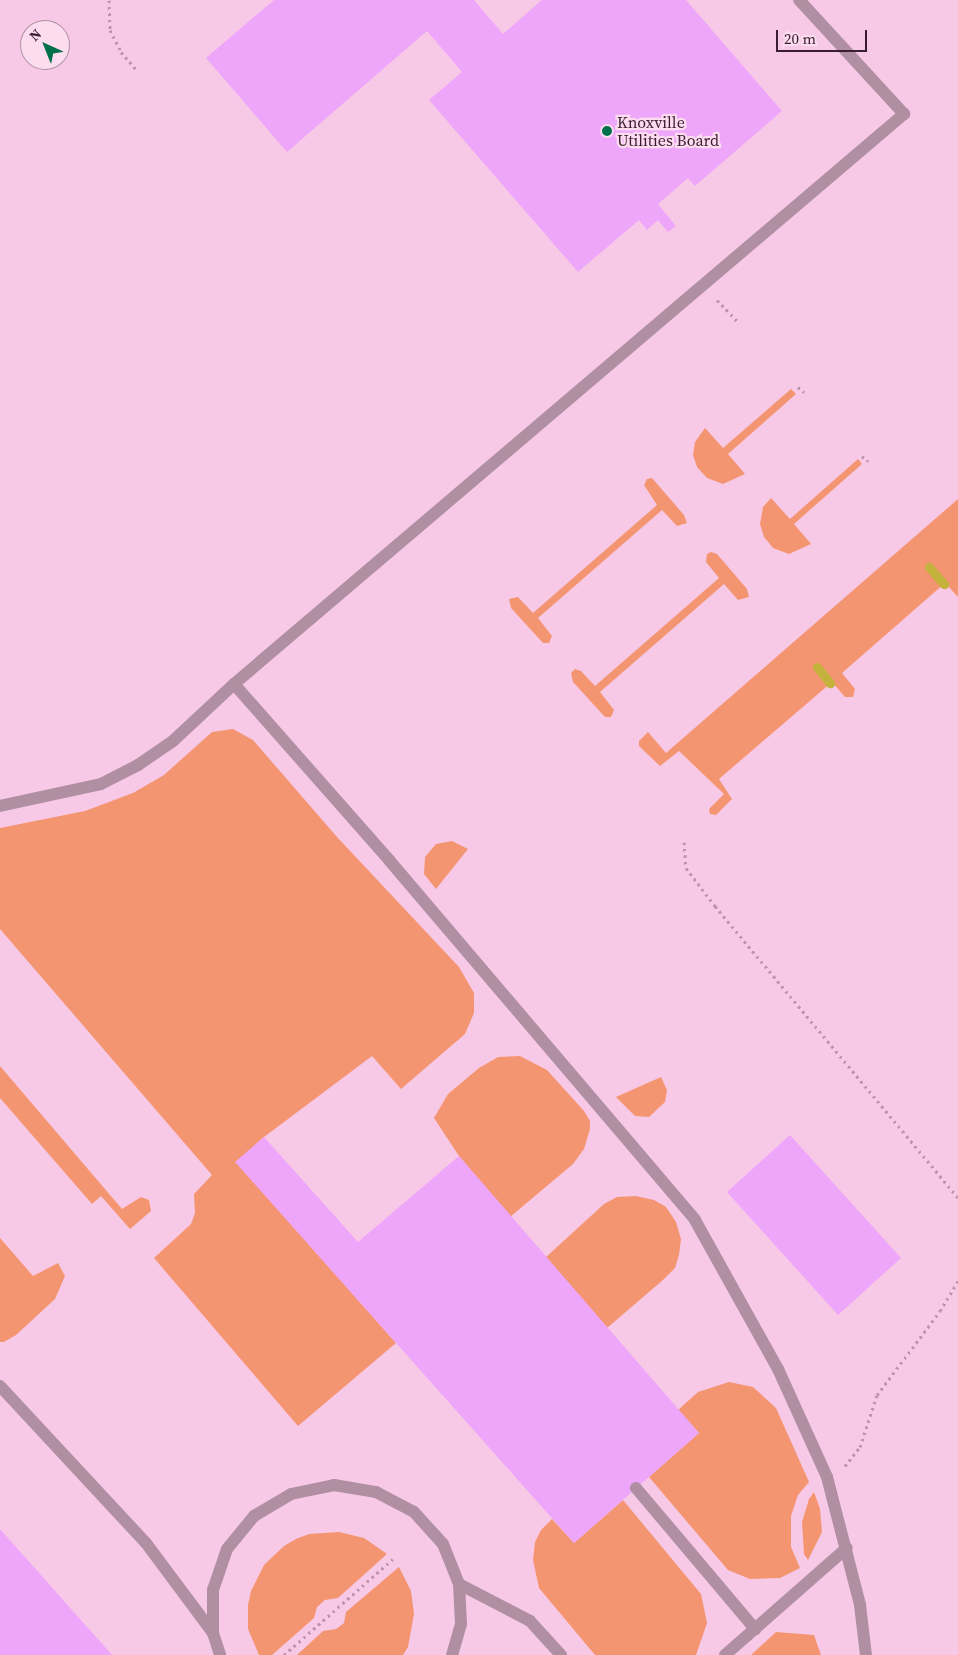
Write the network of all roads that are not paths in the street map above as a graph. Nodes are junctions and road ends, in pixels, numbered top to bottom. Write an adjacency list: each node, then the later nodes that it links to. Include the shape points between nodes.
1 (799, 0): 2 (lane, via 904,114)
2 (234, 684): 3 (lane, via 173,741 138,766 101,784); 6 (lane, via 408,882 695,1220 778,1370 813,1442 827,1477)
3 (0, 806)
4 (0, 1386): 9 (lane, via 146,1543)
5 (636, 1488): 8 (lane)
6 (847, 1548): 8 (lane); 14 (lane)
7 (459, 1584): 9 (lane, via 443,1544 414,1512 376,1492 334,1486 308,1490 292,1494 254,1516 227,1549 213,1590); 11 (lane, via 461,1624); 12 (lane, via 530,1621)
8 (755, 1629): 13 (lane)
9 (213, 1633): 10 (lane)
10 (220, 1655)
11 (452, 1655)
12 (561, 1655)
13 (725, 1655)
14 (866, 1655)

